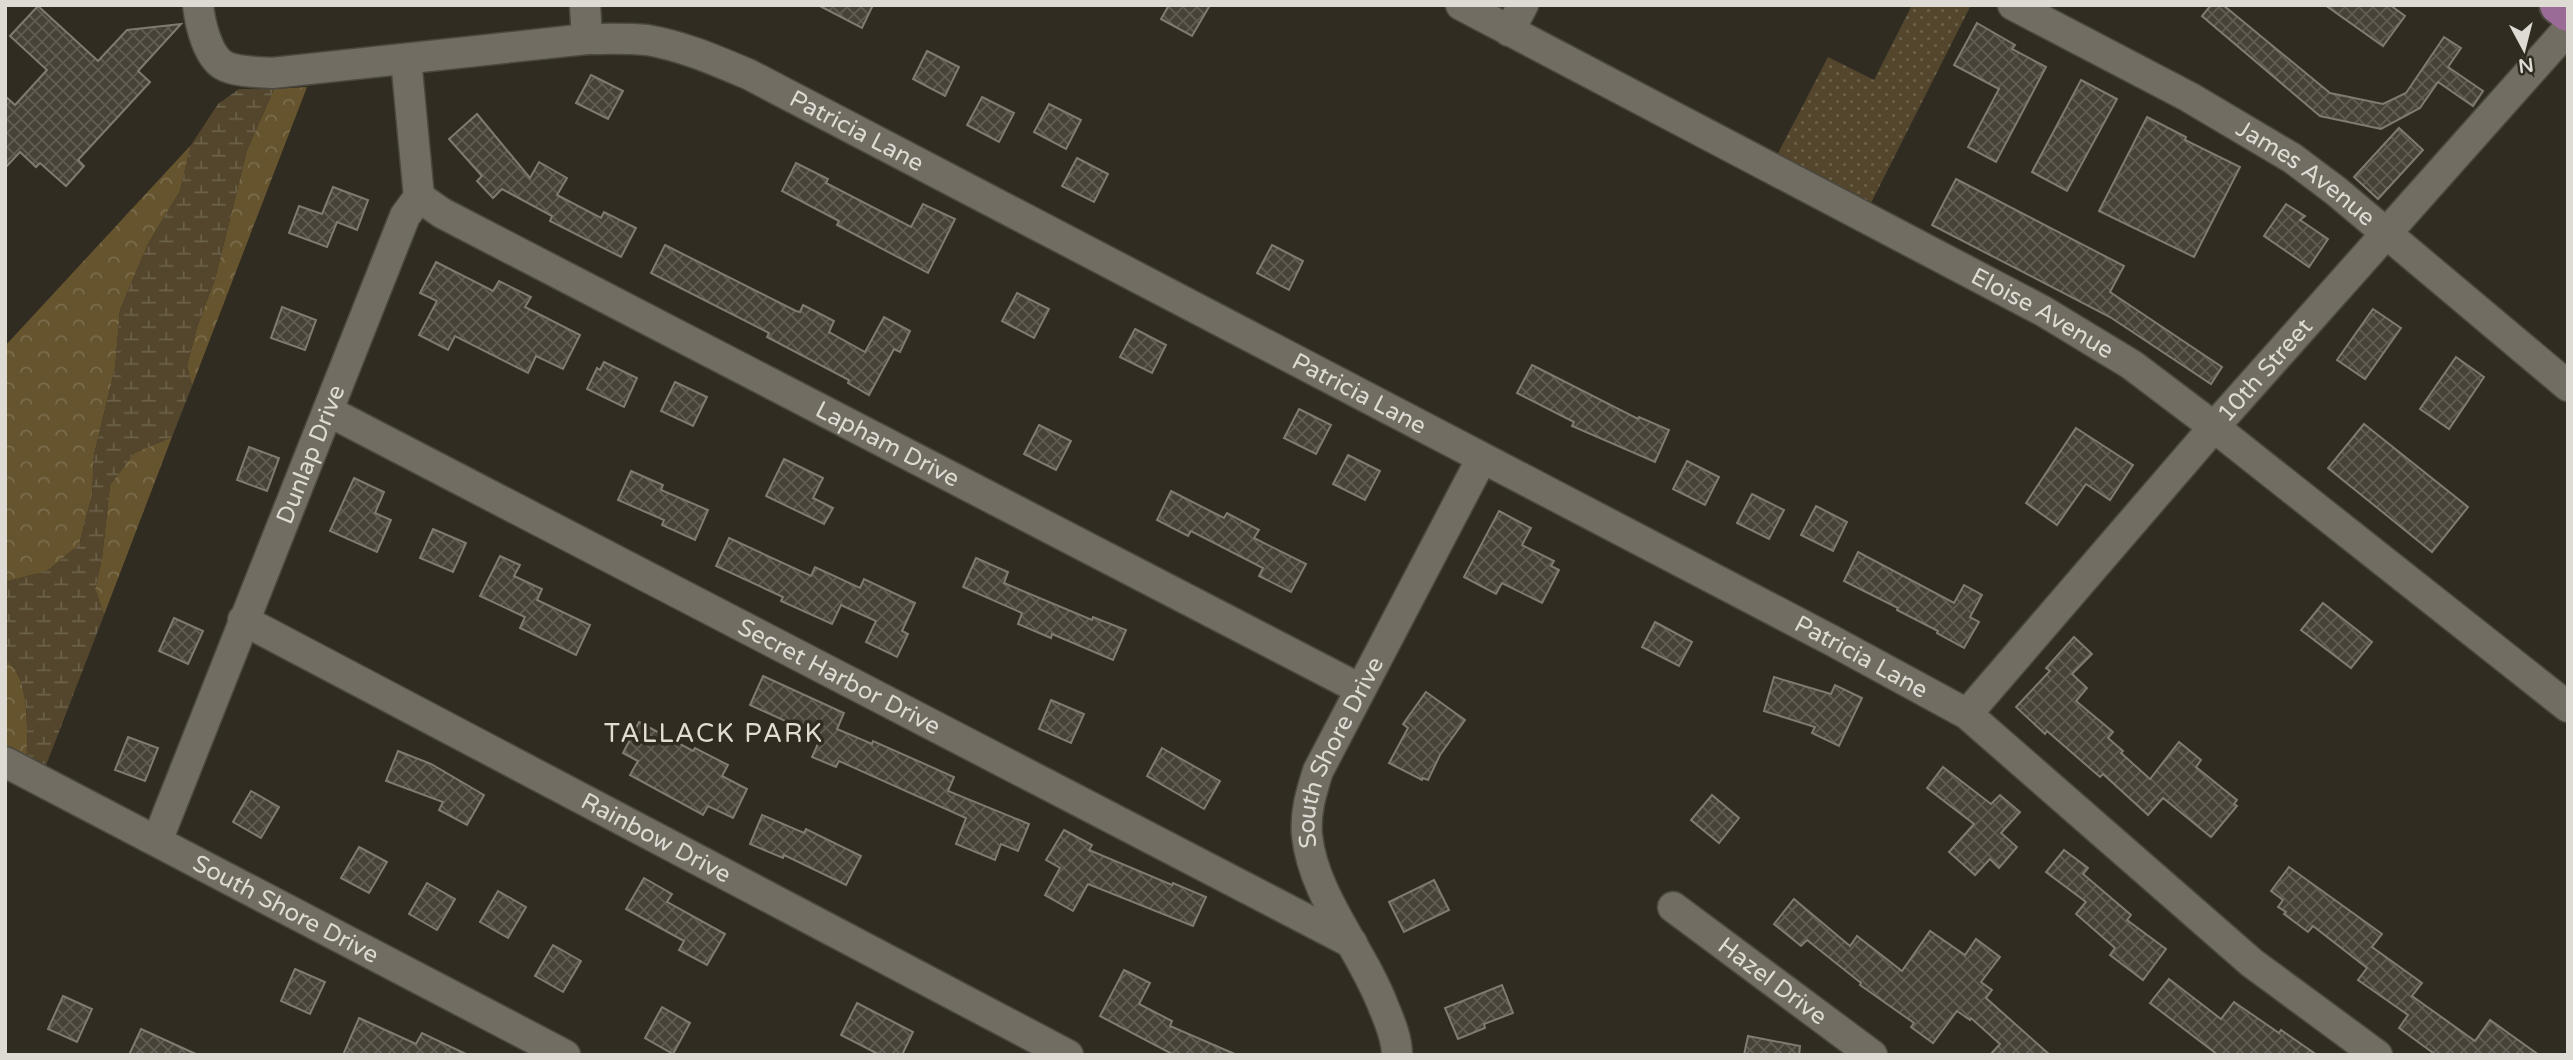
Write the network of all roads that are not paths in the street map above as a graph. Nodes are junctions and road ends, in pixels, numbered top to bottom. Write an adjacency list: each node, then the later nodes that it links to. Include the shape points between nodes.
1 (198, 5): 10 (street, Patricia Lane, via 210,48 223,65 248,72)
2 (585, 5): 9 (street)
3 (1461, 5): 7 (street, Eloise Avenue)
4 (2012, 5): 12 (street, James Avenue, via 2244,128 2336,191)
5 (2559, 5): 6 (main road)
6 (2568, 12)
7 (1516, 18): 15 (street, Eloise Avenue, via 2043,312 2132,365)
8 (2568, 29): 12 (street, 10th Street)
9 (587, 39): 10 (street, Patricia Lane); 16 (street, Patricia Lane, via 647,40 697,52 750,75)
10 (406, 59): 11 (street)
11 (419, 197): 14 (street, Dunlap Drive, via 405,216); 18 (street, Lapham Drive, via 442,214)
12 (2386, 235): 13 (street, James Avenue); 15 (street, 10th Street)
13 (2568, 386)
14 (328, 411): 17 (street, Dunlap Drive); 24 (street, Secret Harbor Drive)
15 (2214, 427): 19 (street, Eloise Avenue); 20 (street, 10th Street)
16 (1482, 458): 18 (street, South Shore Drive); 20 (street, Patricia Lane)
17 (243, 620): 22 (street, Dunlap Drive); 26 (street, Rainbow Drive)
18 (1360, 689): 24 (street, South Shore Drive, via 1318,771 1308,804 1307,835 1326,895)
19 (2568, 708)
20 (1967, 714): 29 (street, Patricia Lane, via 2252,963)
21 (5, 762): 22 (street, South Shore Drive)
22 (157, 841): 25 (street, South Shore Drive)
23 (1673, 907): 28 (street, Hazel Drive)
24 (1352, 943): 27 (street, South Shore Drive, via 1377,987)
25 (565, 1055)
26 (1068, 1055)
27 (1397, 1055)
28 (1872, 1055)
29 (2377, 1055)

